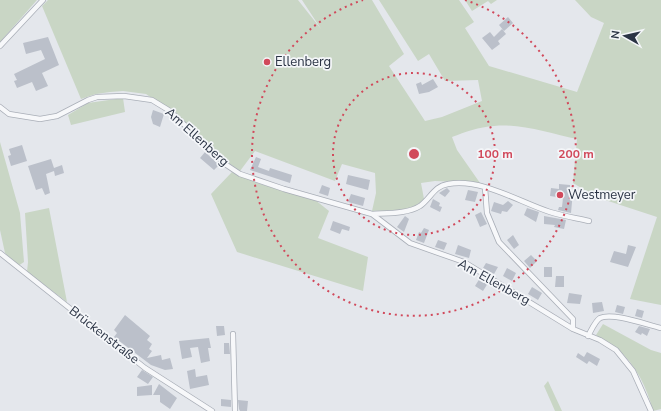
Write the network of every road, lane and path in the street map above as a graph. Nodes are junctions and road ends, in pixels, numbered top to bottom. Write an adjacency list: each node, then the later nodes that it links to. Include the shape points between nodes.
1 (43, 0): 2 (street)
2 (0, 46)
3 (0, 107): 5 (street, Am Ellenberg, via 9,114 40,119 57,116 97,97 124,96 147,99 170,111 220,159 240,174)
4 (485, 188): 5 (street, Am Ellenberg, via 449,184 438,186 420,206 409,211); 6 (street, Am Ellenberg, via 552,212); 9 (street, Am Ellenberg, via 488,213 499,242 573,319)
5 (372, 214): 9 (street, Am Ellenberg, via 410,243 464,262)
6 (589, 221)
7 (0, 253): 12 (street, Brückenstraße, via 145,368)
8 (661, 328): 11 (street, via 623,318 605,317 597,321)
9 (573, 329): 11 (street, Am Ellenberg)
10 (234, 334): 13 (street)
11 (588, 336): 14 (street, Am Ellenberg, via 616,350 633,371)
12 (212, 411)
13 (235, 411)
14 (651, 411)

